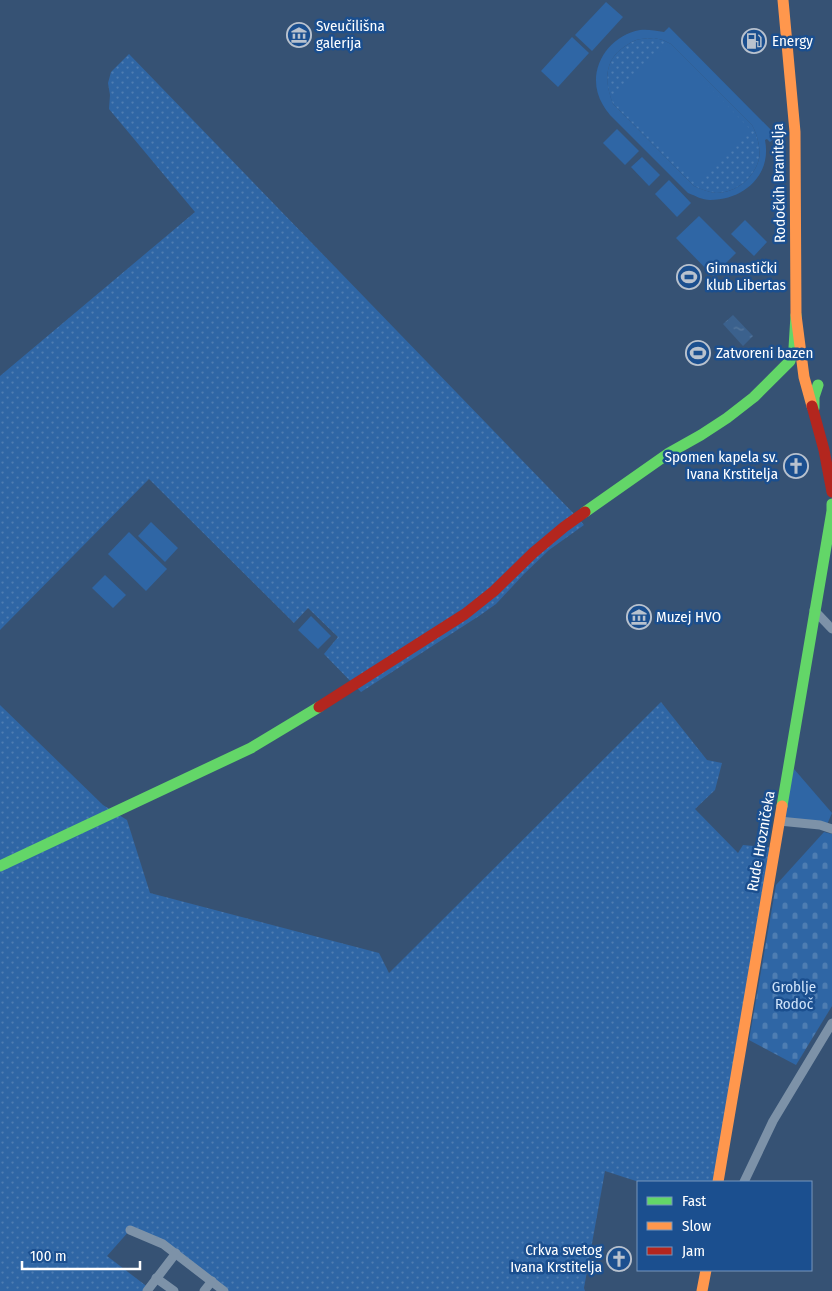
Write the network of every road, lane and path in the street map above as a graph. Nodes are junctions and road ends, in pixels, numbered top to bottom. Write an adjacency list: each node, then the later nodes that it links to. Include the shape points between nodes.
1 (783, 0): 2 (street, Rodočkih Branitelja, via 795,132)
2 (796, 315): 3 (street, via 794,348); 4 (street, Rodočkih Branitelja)
3 (784, 368): 4 (street, via 796,365); 5 (street)
4 (803, 372): 5 (street); 7 (street, Rodočkih Branitelja)
5 (768, 384): 14 (street, via 727,418 661,458 564,527 465,614 339,695 251,748)
6 (818, 385): 7 (street)
7 (815, 419): 8 (street)
8 (832, 492)
9 (832, 504): 10 (street, Rude Hrozničeka)
10 (814, 610): 11 (street); 12 (street, Rude Hrozničeka)
11 (832, 629)
12 (779, 821): 13 (street); 16 (street, Rude Hrozničeka)
13 (832, 829)
14 (0, 866)
15 (832, 1023): 17 (street, via 773,1121)
16 (718, 1181)
17 (744, 1181)
18 (130, 1230): 19 (street)
19 (176, 1253): 21 (street); 22 (street)
20 (706, 1271): 27 (street)
21 (156, 1278): 23 (street); 24 (street)
22 (212, 1281): 25 (street); 26 (street)
23 (147, 1291)
24 (174, 1291)
25 (204, 1291)
26 (224, 1291)
27 (702, 1291)

